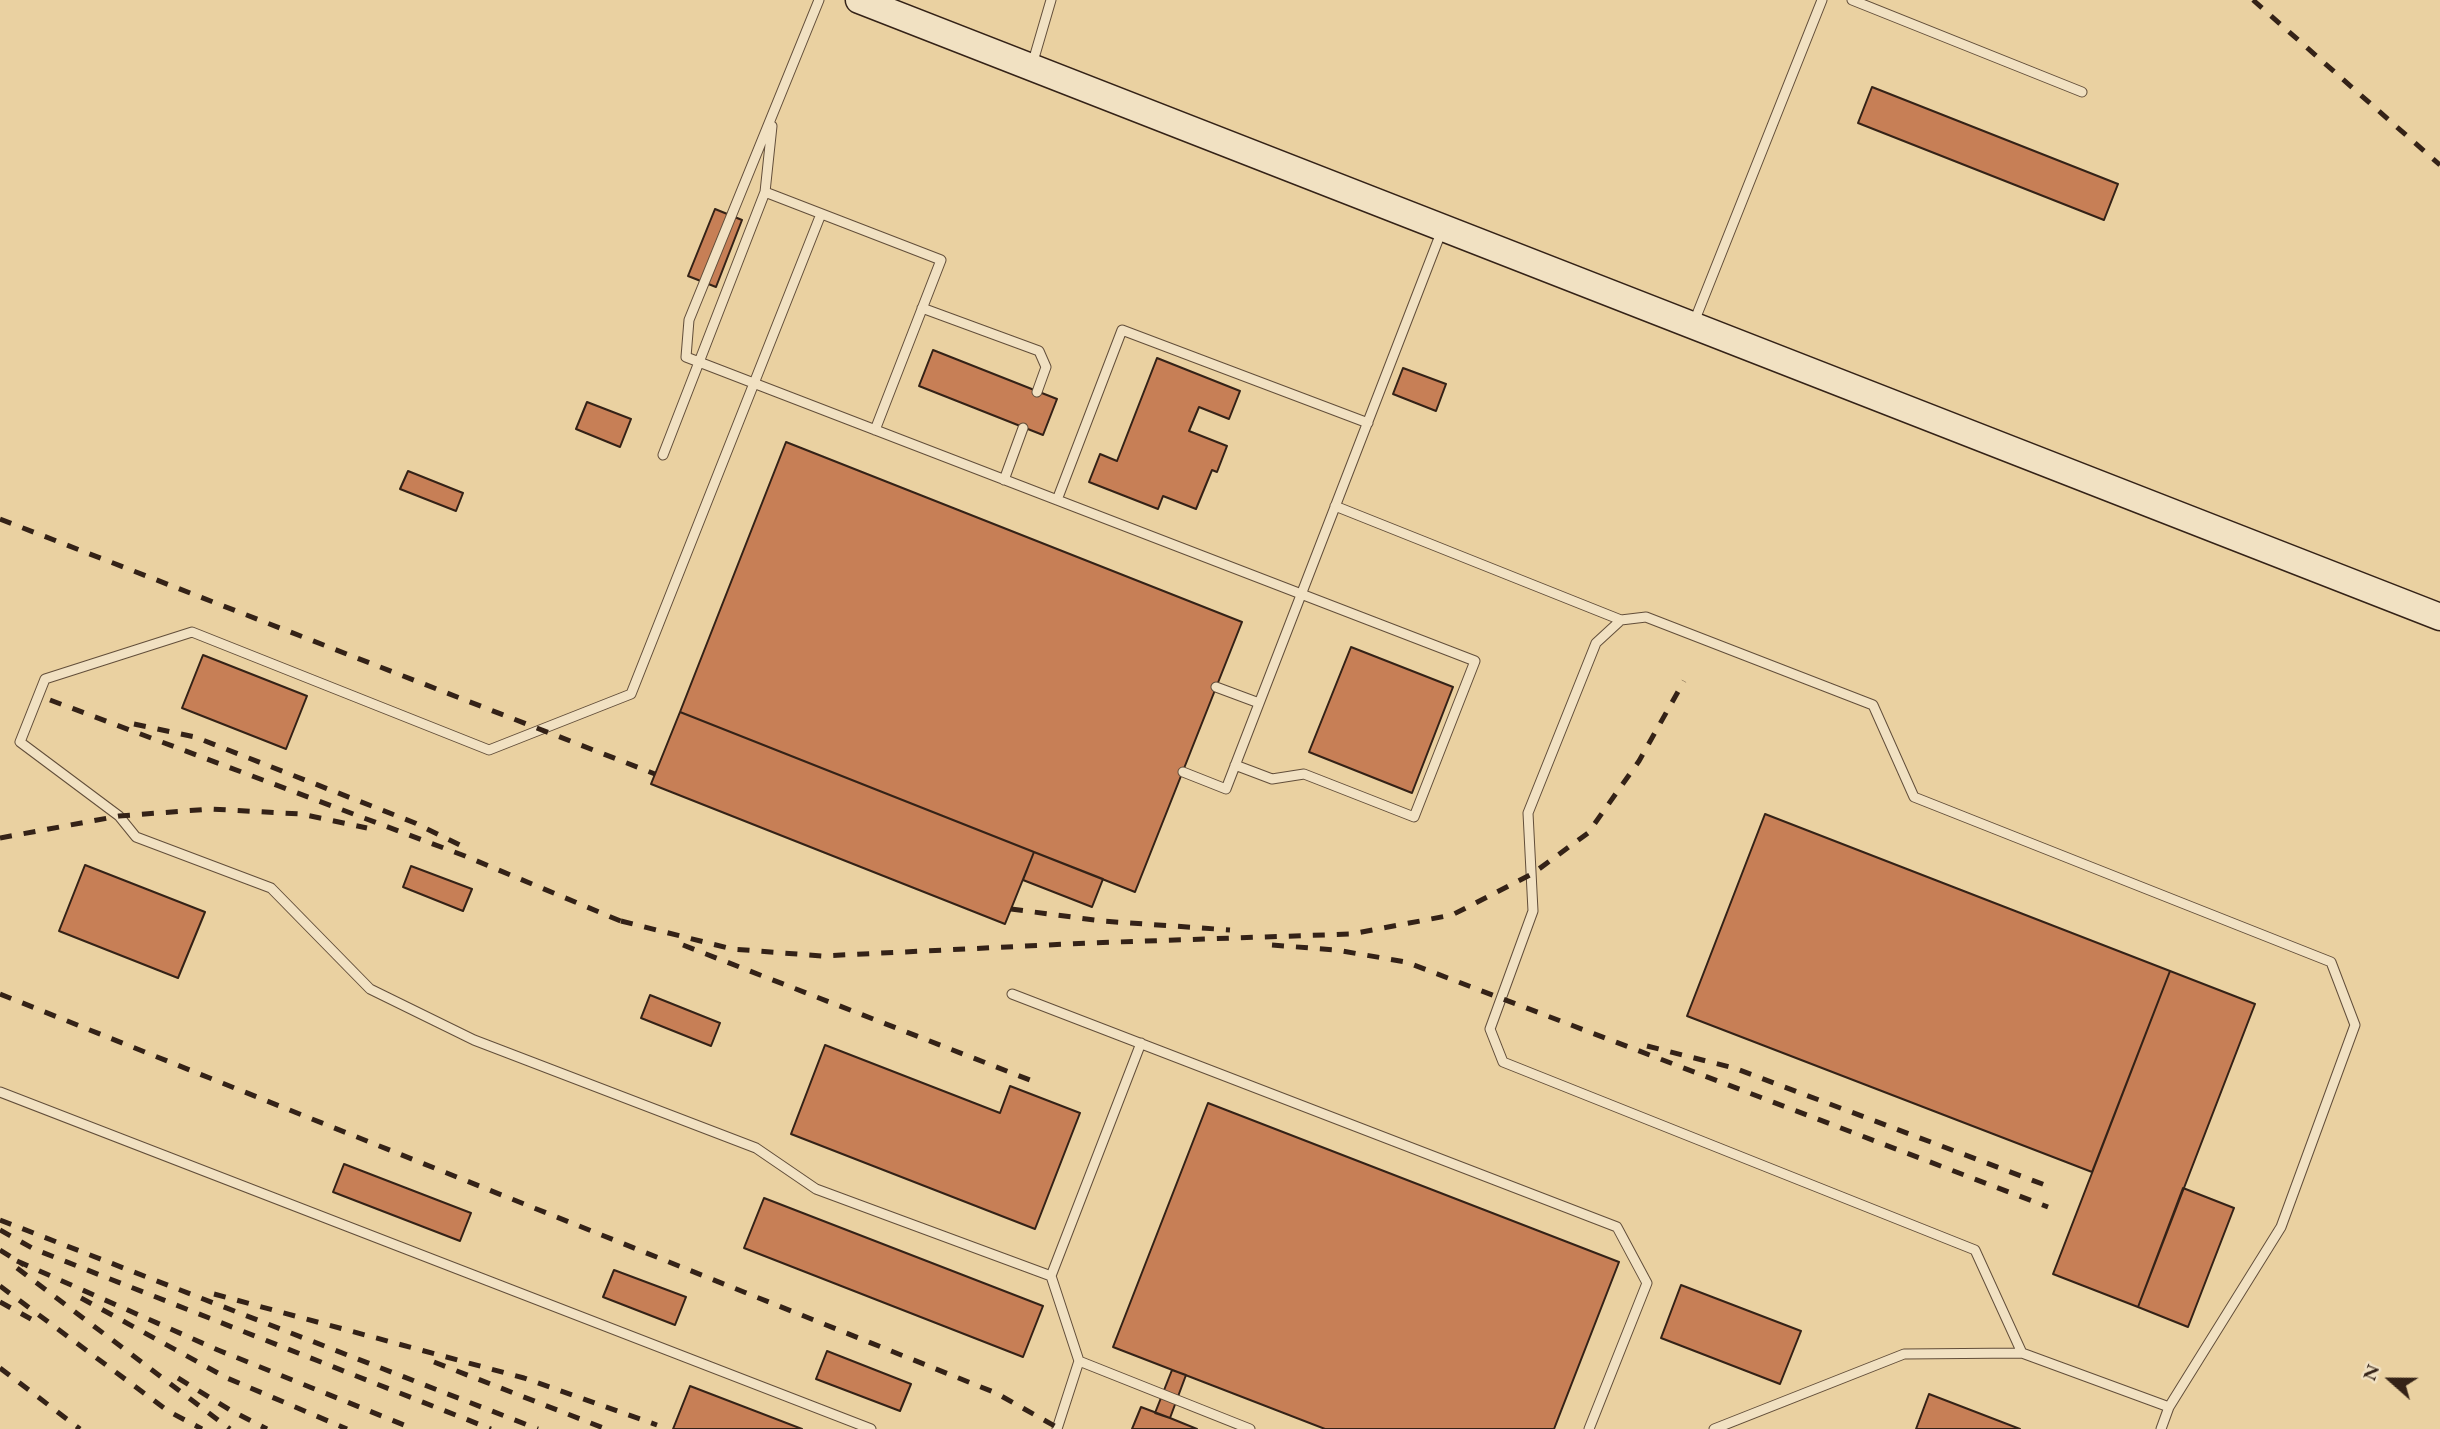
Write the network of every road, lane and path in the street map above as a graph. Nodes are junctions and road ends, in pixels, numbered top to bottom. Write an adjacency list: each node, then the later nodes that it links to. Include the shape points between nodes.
1 (819, 0): 8 (lane)
2 (859, 0): 6 (street)
3 (1051, 0): 6 (lane)
4 (1822, 0): 13 (lane)
5 (1852, 0): 7 (lane)
6 (1032, 66): 11 (street)
7 (2082, 92)
8 (773, 112): 9 (lane); 14 (lane, via 690,320 686,357)
9 (765, 192): 10 (lane); 14 (lane)
10 (821, 214): 12 (lane, via 940,260); 15 (lane)
11 (1443, 229): 13 (street); 17 (lane)
12 (922, 308): 16 (lane, via 1039,351 1046,368); 19 (lane)
13 (1692, 327): 25 (street)
14 (699, 362): 15 (lane); 20 (lane)
15 (754, 383): 19 (lane); 34 (lane, via 631,694 489,750 192,632 45,679 20,742 119,816 136,837 271,888 370,989 474,1040 756,1148 816,1189)
16 (1037, 391)
17 (1368, 423): 22 (lane, via 1122,330); 23 (lane)
18 (1023, 428): 21 (lane)
19 (874, 430): 21 (lane)
20 (663, 455)
21 (1004, 480): 22 (lane)
22 (1058, 500): 24 (lane)
23 (1335, 506): 24 (lane); 26 (lane)
24 (1301, 594): 28 (lane); 29 (lane, via 1475,661 1470,674 1414,817 1304,774 1272,779)
25 (2440, 617)
26 (1621, 620): 35 (lane, via 1596,643 1528,813 1533,911 1490,1029 1503,1062 1975,1250); 37 (lane, via 1646,617 1873,705 1914,797 2331,961 2355,1025 2281,1227)
27 (1216, 687): 28 (lane)
28 (1259, 704): 29 (lane)
29 (1235, 765): 30 (lane, via 1226,789)
30 (1183, 772)
31 (1012, 994): 32 (lane)
32 (1141, 1044): 34 (lane); 41 (lane, via 1616,1227 1647,1283)
33 (0, 1093): 38 (lane)
34 (1051, 1276): 36 (lane)
35 (2022, 1353): 37 (lane); 42 (lane, via 1904,1354)
36 (1079, 1361): 39 (lane); 40 (lane)
37 (2169, 1408): 43 (lane)
38 (871, 1429)
39 (1057, 1429)
40 (1250, 1429)
41 (1589, 1429)
42 (1714, 1429)
43 (2161, 1429)

